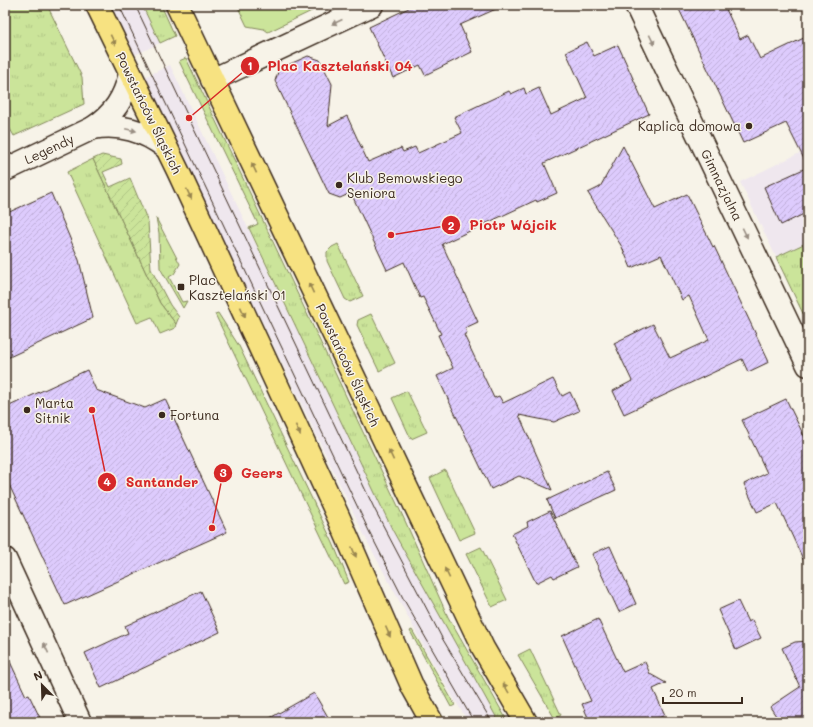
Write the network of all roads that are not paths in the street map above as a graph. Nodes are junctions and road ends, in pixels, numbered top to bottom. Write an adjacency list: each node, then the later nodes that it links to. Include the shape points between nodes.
1 (96, 5): 5 (main road, Powstańców Śląskich, one-way to 5)
2 (177, 5): 6 (main road, Powstańców Śląskich)
3 (372, 5): 6 (street, one-way to 6)
4 (636, 5): 10 (street, Gimnazjalna, one-way to 10)
5 (130, 74): 7 (street, Legendy, via 127,88 119,104 106,119); 8 (main road, Powstańców Śląskich)
6 (212, 80): 14 (main road, Powstańców Śląskich, one-way to 6, via 483,648)
7 (93, 128): 8 (street, Legendy, one-way to 8, via 109,126 142,132); 9 (street, Legendy)
8 (165, 147): 13 (main road, Powstańców Śląskich, one-way to 13, via 338,516 413,688)
9 (5, 170)
10 (808, 365)
11 (5, 559): 12 (street, one-way to 11)
12 (80, 722)
13 (432, 722)
14 (526, 722)

